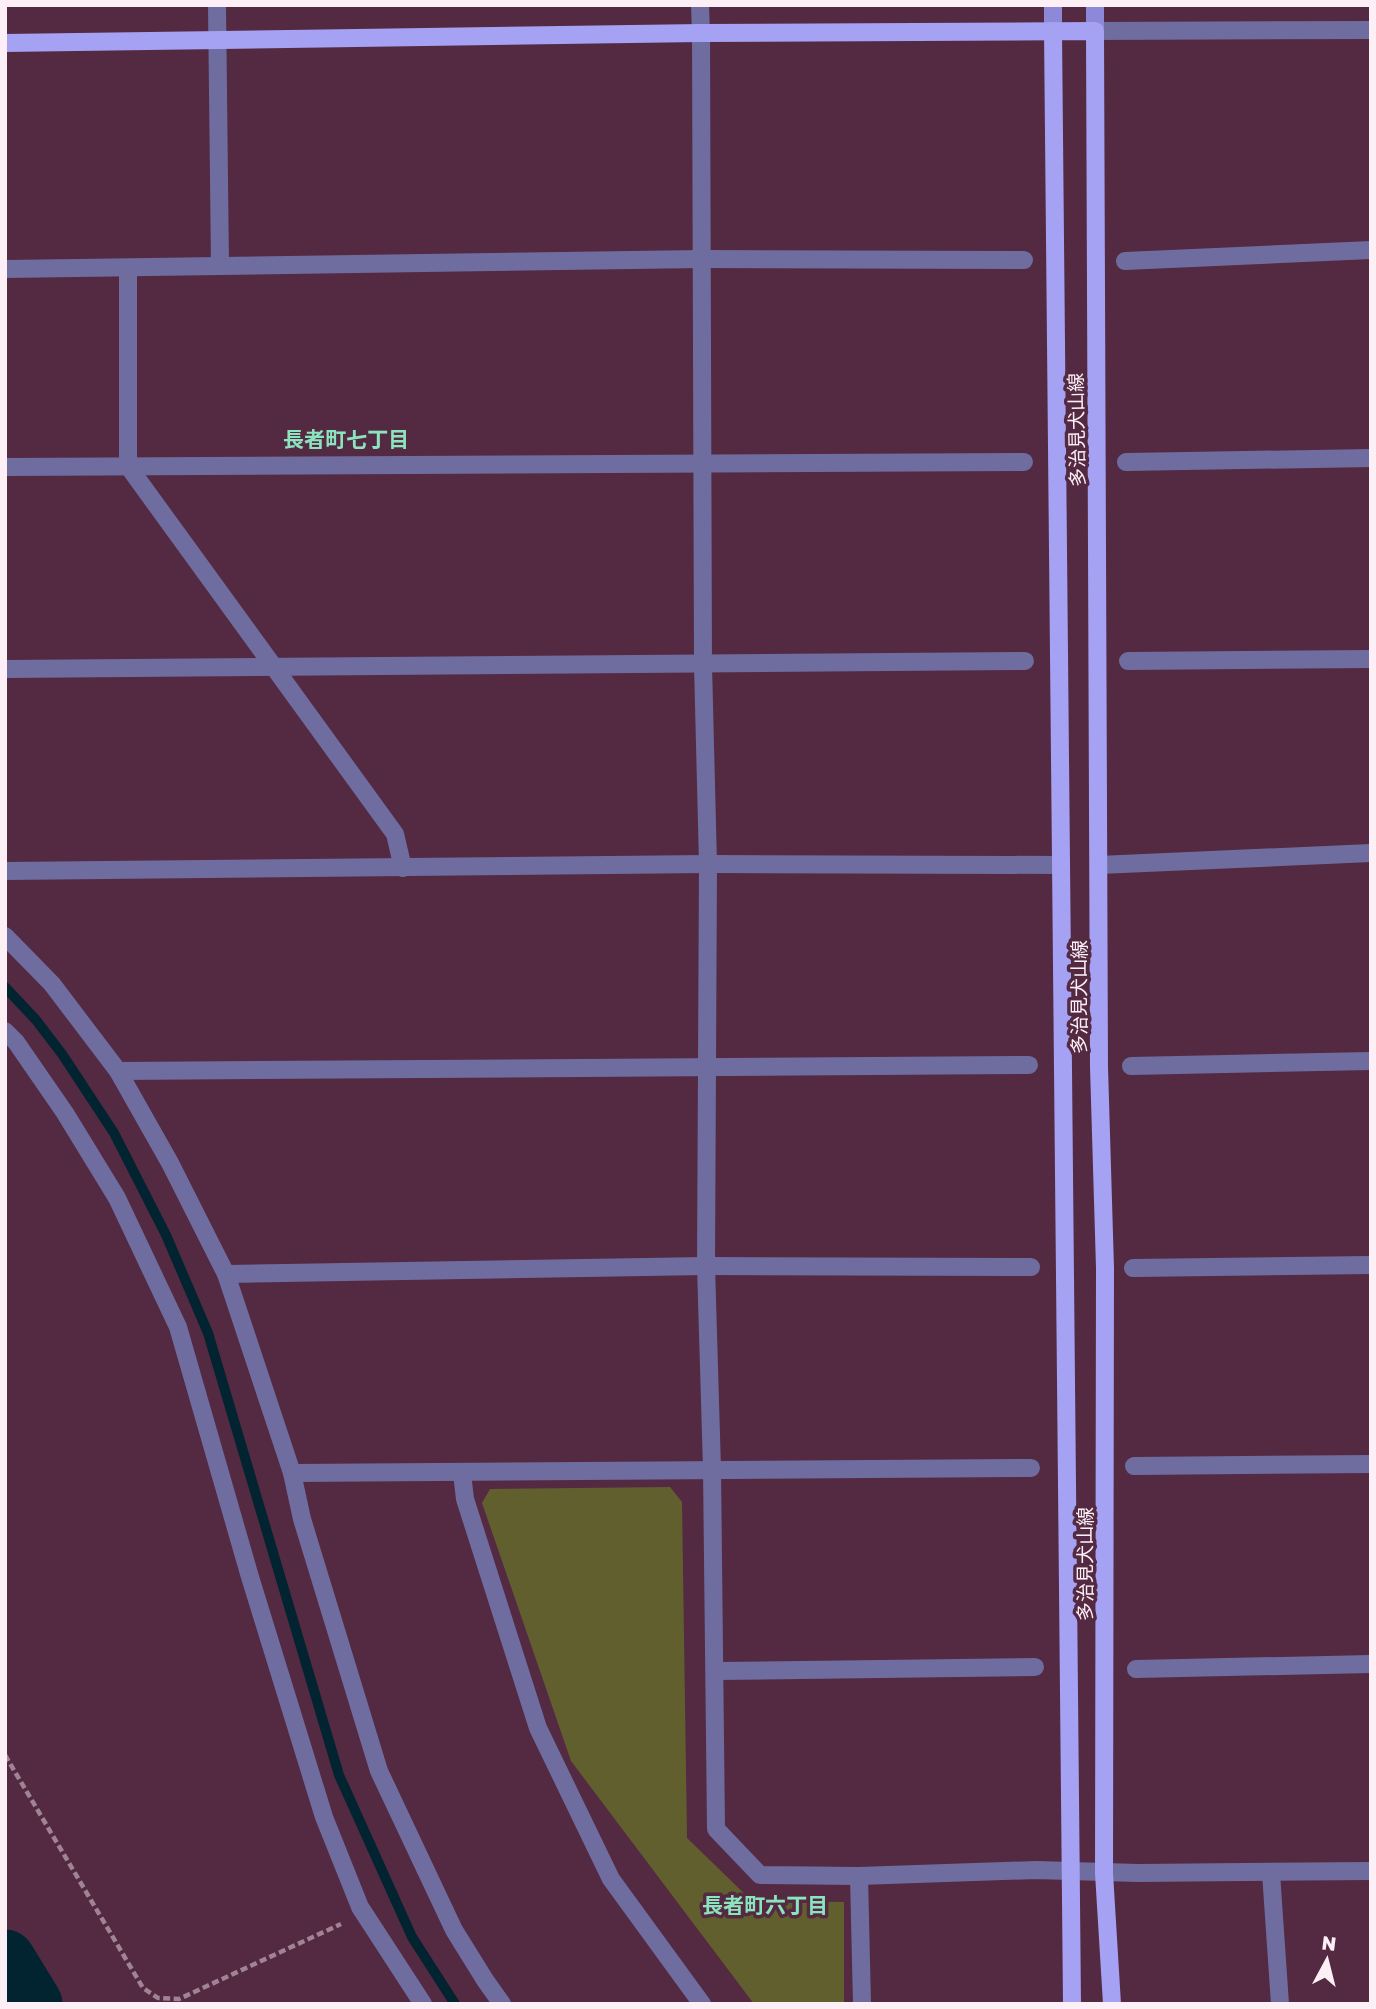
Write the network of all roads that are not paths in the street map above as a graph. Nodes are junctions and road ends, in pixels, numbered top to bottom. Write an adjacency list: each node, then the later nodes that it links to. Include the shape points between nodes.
1 (217, 5): 9 (street)
2 (700, 5): 8 (street)
3 (1053, 5): 6 (main road)
4 (1095, 5): 7 (main road)
5 (1371, 30): 7 (street)
6 (1054, 31): 7 (main road); 8 (main road); 32 (main road, 多治見犬山線)
7 (1095, 31): 33 (main road, 多治見犬山線)
8 (701, 33): 9 (main road); 12 (street)
9 (218, 41): 10 (main road); 15 (street)
10 (5, 43)
11 (1371, 250): 14 (street)
12 (702, 260): 13 (street); 15 (street); 19 (street)
13 (1024, 260)
14 (1125, 261)
15 (220, 266): 17 (street)
16 (5, 269): 17 (street)
17 (128, 269): 22 (street)
18 (1371, 458): 21 (street)
19 (702, 462): 20 (street); 22 (street); 27 (street)
20 (1024, 462)
21 (1126, 462)
22 (128, 466): 23 (street); 29 (street)
23 (5, 467)
24 (1371, 659): 26 (street)
25 (1025, 662): 27 (street)
26 (1128, 662)
27 (703, 665): 29 (street); 31 (street)
28 (5, 669): 29 (street)
29 (275, 669): 34 (street, via 395,834)
30 (1371, 853): 33 (street)
31 (708, 864): 32 (street); 34 (street); 41 (street)
32 (1061, 865): 59 (main road, 多治見犬山線)
33 (1098, 865): 60 (main road, 多治見犬山線, via 1105,1268)
34 (403, 868): 35 (street)
35 (5, 871)
36 (5, 936): 42 (street, via 52,984)
37 (5, 1031): 63 (street, via 65,1113 117,1198 178,1327 324,1817 364,1913)
38 (1371, 1061): 40 (street)
39 (1029, 1065): 41 (street)
40 (1132, 1066)
41 (707, 1068): 42 (street); 44 (street)
42 (118, 1070): 47 (street)
43 (1371, 1265): 46 (street)
44 (706, 1266): 45 (street); 47 (street); 51 (street)
45 (1031, 1267)
46 (1133, 1268)
47 (226, 1274): 52 (street)
48 (1371, 1464): 49 (street)
49 (1134, 1466)
50 (1031, 1468): 51 (street)
51 (712, 1469): 53 (street); 57 (street)
52 (292, 1473): 53 (street); 64 (street, via 379,1771 454,1930)
53 (462, 1473): 65 (street, via 465,1499 538,1728 611,1879)
54 (1371, 1664): 56 (street)
55 (1035, 1667): 57 (street)
56 (1136, 1669)
57 (716, 1671): 62 (street, via 716,1829 760,1875)
58 (1371, 1871): 61 (street)
59 (1070, 1872): 60 (street); 62 (street); 67 (main road, 多治見犬山線)
60 (1104, 1873): 61 (street); 68 (main road, 多治見犬山線)
61 (1271, 1873): 69 (street)
62 (859, 1876): 66 (street)
63 (423, 2004)
64 (502, 2004)
65 (702, 2004)
66 (862, 2004)
67 (1072, 2004)
68 (1112, 2004)
69 (1280, 2004)

